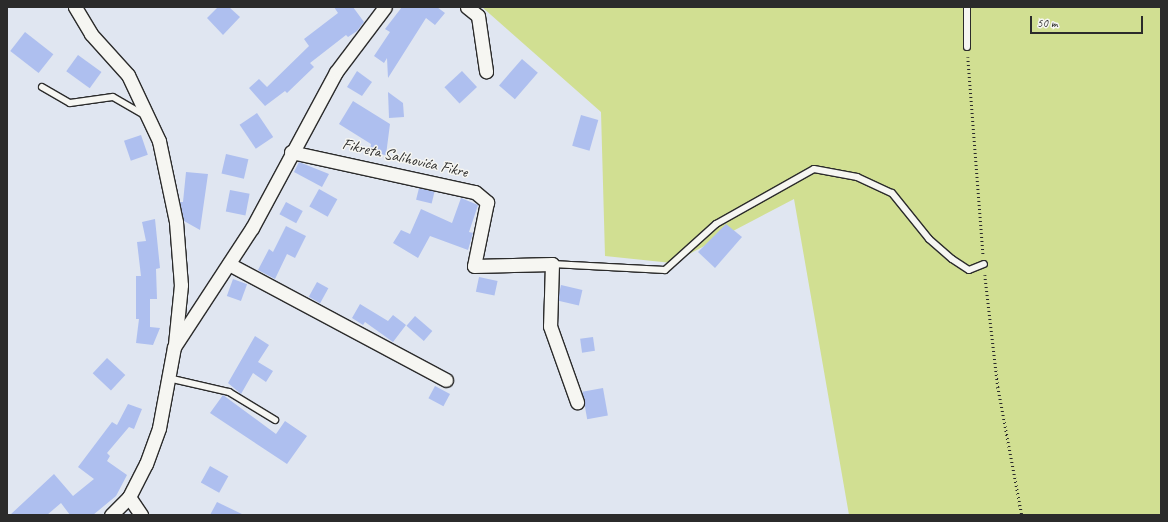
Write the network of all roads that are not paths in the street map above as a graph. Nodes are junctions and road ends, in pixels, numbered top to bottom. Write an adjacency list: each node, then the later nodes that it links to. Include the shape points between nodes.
1 (76, 7): 8 (street, via 91,34 128,75)
2 (385, 7): 9 (street, via 336,72)
3 (467, 7): 6 (street, via 478,16)
4 (967, 7): 5 (lane)
5 (967, 47)
6 (486, 71)
7 (42, 87): 8 (lane, via 70,103 113,97)
8 (147, 116): 13 (street, via 159,141 176,222 181,285)
9 (290, 152): 10 (street, via 252,228); 11 (street, Fikreta Salihovića Fikre, via 475,192 487,202 487,209 474,266)
10 (229, 264): 13 (street); 15 (street)
11 (552, 264): 12 (lane, via 665,270 716,224 814,169 858,176 892,193 929,240 952,259 969,270); 16 (street, via 550,326)
12 (984, 264)
13 (174, 347): 14 (street)
14 (168, 378): 17 (lane, via 229,392); 18 (street, via 159,428)
15 (446, 380)
16 (577, 402)
17 (275, 420)
18 (129, 497): 19 (street); 20 (street)
19 (111, 515)
20 (141, 515)

